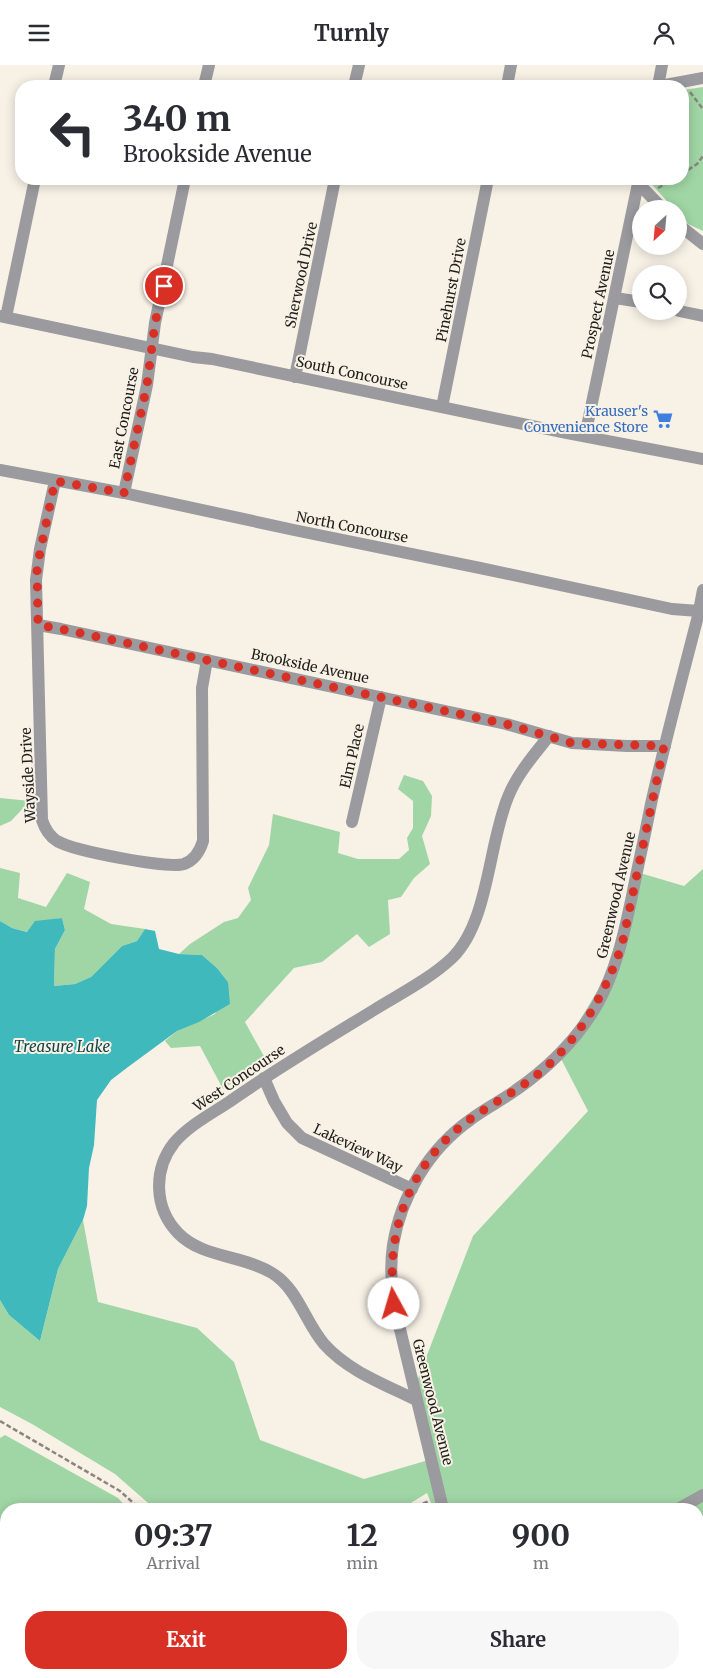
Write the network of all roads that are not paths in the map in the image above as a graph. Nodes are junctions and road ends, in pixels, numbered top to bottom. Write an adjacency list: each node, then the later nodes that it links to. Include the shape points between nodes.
1 (59, 65): 7 (street)
2 (209, 65): 8 (street)
3 (359, 65): 9 (street)
4 (511, 65): 10 (street)
5 (662, 65): 11 (street)
6 (703, 78): 12 (street)
7 (55, 80)
8 (205, 80)
9 (355, 80)
10 (508, 80)
11 (660, 80)
12 (689, 81)
13 (34, 185): 26 (street)
14 (185, 185): 27 (street, East Concourse)
15 (335, 185): 28 (street, Sherwood Drive)
16 (487, 185): 29 (street, Pinehurst Drive)
17 (637, 185): 22 (street, Prospect Avenue)
18 (641, 185): 19 (street)
19 (655, 200)
20 (688, 232): 21 (street)
21 (703, 244)
22 (615, 298): 23 (street); 30 (street, Prospect Avenue)
23 (632, 301)
24 (687, 313): 25 (street)
25 (703, 316)
26 (3, 317): 27 (street, South Concourse)
27 (152, 348): 28 (street, South Concourse); 34 (street, East Concourse)
28 (295, 377): 29 (street, South Concourse)
29 (442, 407): 30 (street, South Concourse)
30 (586, 436): 31 (street, South Concourse)
31 (701, 460)
32 (0, 470): 33 (street, North Concourse)
33 (55, 481): 34 (street, North Concourse); 37 (street, Wayside Drive, via 37,567)
34 (124, 493): 36 (street, North Concourse)
35 (703, 590): 36 (street, Greenwood Avenue)
36 (700, 615): 41 (street, Greenwood Avenue)
37 (38, 625): 38 (street, Brookside Avenue); 38 (street, Wayside Drive, via 42,820 45,828 59,842 92,851 176,866 200,852 204,832 202,688)
38 (207, 661): 39 (street, Brookside Avenue)
39 (381, 697): 40 (street, Brookside Avenue); 42 (street, Elm Place)
40 (550, 736): 41 (street, Brookside Avenue, via 572,743); 43 (street, West Concourse, via 521,772 508,797 477,915 459,950 405,991)
41 (664, 746): 44 (street, Greenwood Avenue, via 622,945 598,1003 574,1038 543,1069 446,1140)
42 (352, 822)
43 (264, 1078): 44 (street, Lakeview Way, via 287,1123 302,1138); 45 (street, West Concourse, via 176,1141 166,1155 159,1177 165,1214 177,1233 194,1245 272,1273 292,1293 312,1328 331,1352 355,1370)
44 (412, 1189): 45 (street, Greenwood Avenue, via 396,1228 391,1269 394,1304)
45 (416, 1399): 47 (street, Greenwood Avenue)
46 (703, 1495): 48 (street)
47 (442, 1503)
48 (689, 1503)

